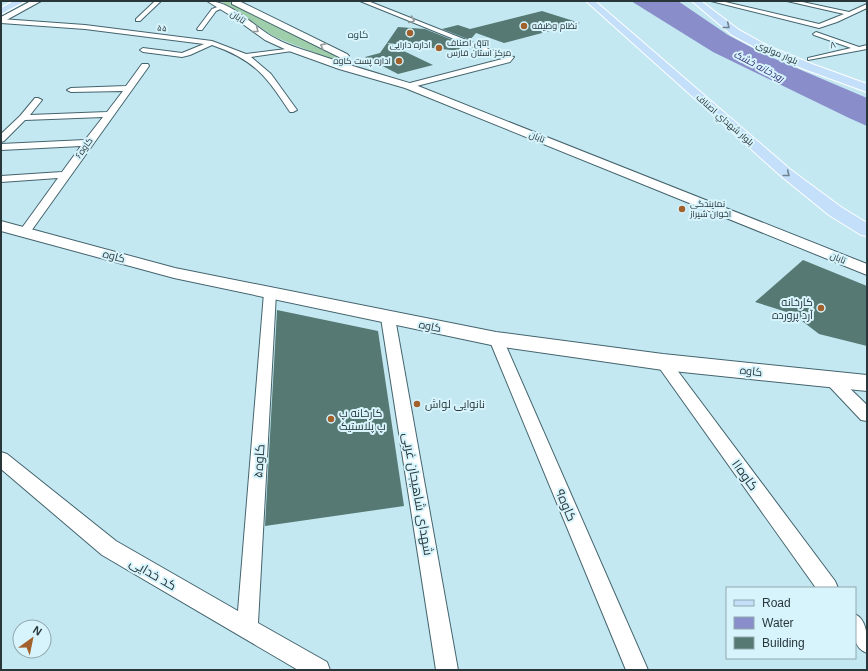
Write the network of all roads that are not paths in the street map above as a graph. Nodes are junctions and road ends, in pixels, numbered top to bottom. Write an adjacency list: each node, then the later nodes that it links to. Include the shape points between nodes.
1 (5, 1): 14 (main road)
2 (21, 1): 17 (main road)
3 (37, 1): 22 (street)
4 (158, 1): 21 (street)
5 (211, 1): 16 (street, تابان)
6 (234, 1): 39 (street, one-way to 6, via 355,62)
7 (363, 1): 35 (street, one-way to 35, via 498,55)
8 (379, 1): 26 (street)
9 (590, 1): 54 (main road, بلوار شهداي اصناف, one-way to 54, via 786,173 835,211)
10 (599, 1): 52 (main road, بلوار شهداي اصناف, via 806,177)
11 (696, 1): 41 (main road, بلوار مولوی, one-way to 41, via 750,41)
12 (714, 1): 18 (street, via 819,26); 19 (main road)
13 (790, 1): 18 (street)
14 (1, 3)
15 (867, 6): 18 (street)
16 (222, 7): 24 (street, via 214,10); 29 (street, تابان, one-way to 29, via 268,38)
17 (1, 11)
18 (852, 13): 20 (street)
19 (730, 14)
20 (867, 16)
21 (138, 20)
22 (1, 21): 27 (street, ۵۵, via 85,27)
23 (741, 23): 36 (main road, بلوار مولوی, via 766,41)
24 (200, 29)
25 (816, 34): 31 (street)
26 (481, 41)
27 (212, 43): 32 (street, via 182,56); 34 (street, ۵۵)
28 (867, 47): 31 (street, ۸)
29 (292, 49): 34 (street); 39 (street, تابان)
30 (502, 49): 35 (street, via 509,51)
31 (859, 49): 33 (street); 36 (street, ۸)
32 (143, 50)
33 (867, 52)
34 (247, 56): 44 (street, ۵۵, via 272,78)
35 (511, 57): 39 (street, via 508,61)
36 (810, 59): 38 (main road, بلوار مولوی)
37 (145, 66): 40 (street, کاوه۶)
38 (867, 80)
39 (409, 86): 56 (street, تابان)
40 (129, 88): 42 (street); 45 (street, کاوه۶)
41 (867, 88)
42 (71, 90)
43 (38, 100): 46 (street)
44 (293, 110)
45 (110, 114): 46 (street); 48 (street, کاوه۶)
46 (23, 118): 47 (street)
47 (1, 139)
48 (88, 143): 49 (street); 50 (street, کاوه۶)
49 (1, 147)
50 (65, 175): 51 (street); 55 (street, کاوه۶)
51 (1, 179)
52 (867, 220)
53 (1, 226): 55 (street, کاوه)
54 (867, 231)
55 (25, 232): 57 (street, کاوه, via 174,273)
56 (867, 270)
57 (270, 293): 58 (street, کاوه); 67 (street, کاوه۵)
58 (388, 318): 59 (street, کاوه); 70 (street, شهدای شاهیجان غربی)
59 (496, 339): 60 (street, کاوه); 71 (street, کاوه۹)
60 (663, 362): 61 (street, کاوه); 65 (street, کاوه۱۱)
61 (832, 380): 62 (street, کاوه); 63 (street)
62 (867, 383)
63 (867, 414)
64 (1, 459): 67 (street, کد خدایی, via 109,548)
65 (827, 587)
66 (856, 626): 68 (street)
67 (247, 629): 69 (street, کد خدایی)
68 (867, 642)
69 (319, 670)
70 (447, 670)
71 (636, 670)

